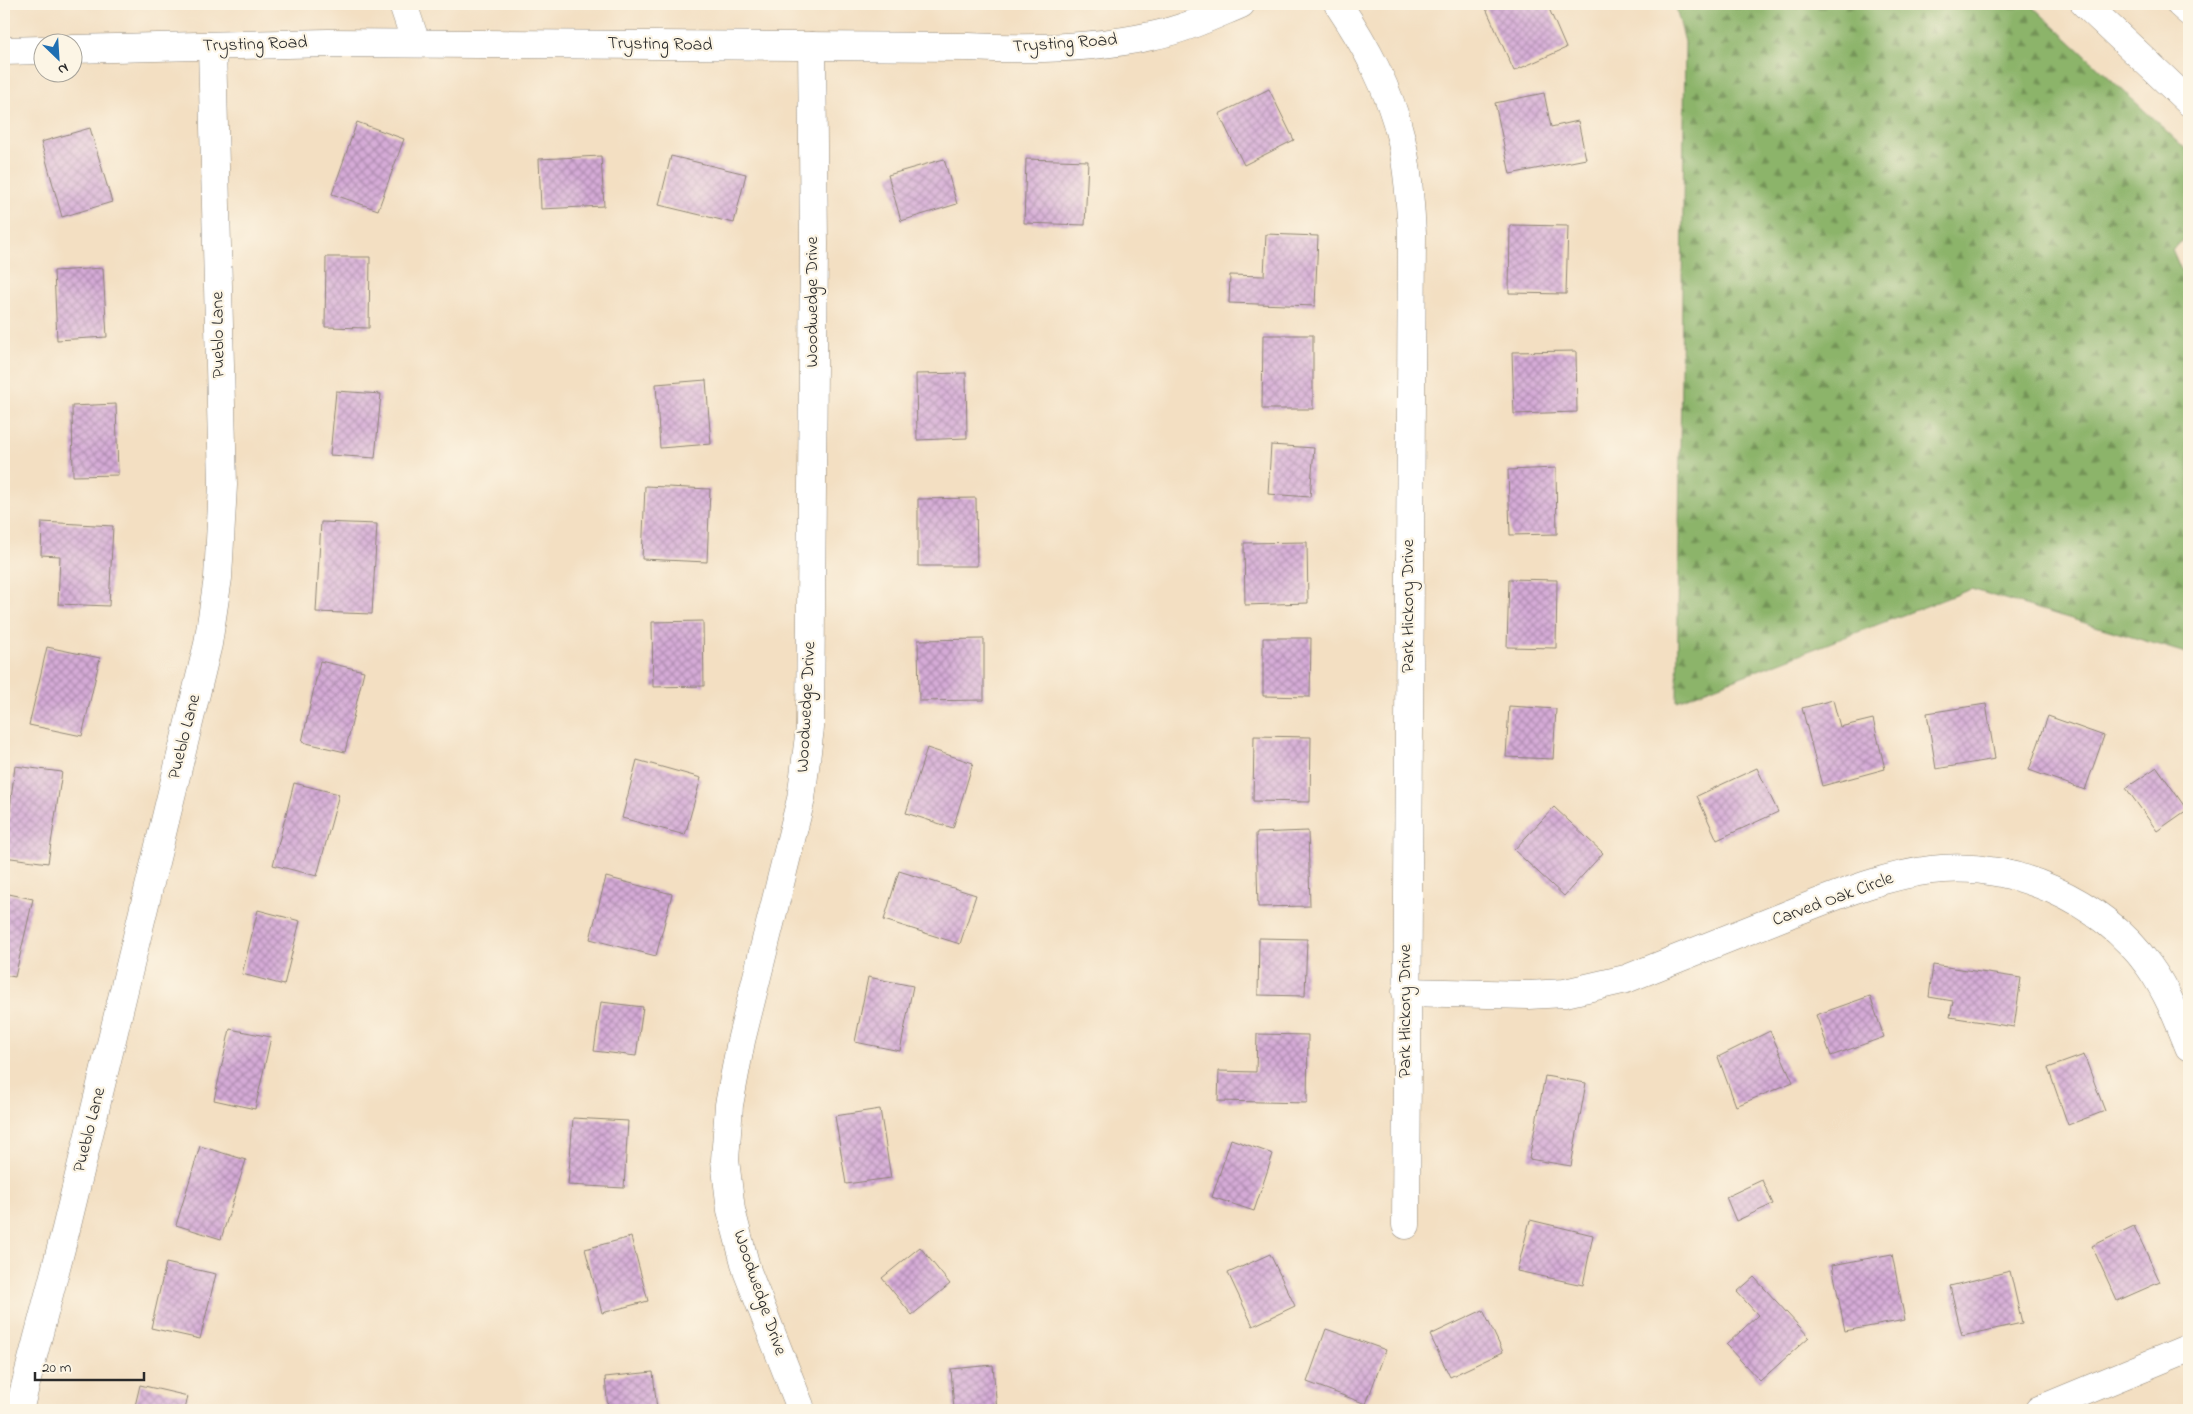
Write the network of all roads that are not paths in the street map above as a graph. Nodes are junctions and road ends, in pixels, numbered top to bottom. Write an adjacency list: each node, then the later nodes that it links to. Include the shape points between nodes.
1 (403, 4): 7 (street)
2 (1241, 4): 8 (street, Trysting Road, via 1196,23 1152,36 1068,48)
3 (1338, 4): 14 (street, Park Hickory Drive, via 1366,46 1380,75 1401,137 1412,233)
4 (2085, 4): 13 (street)
5 (2180, 4): 6 (street)
6 (2189, 12)
7 (416, 43): 8 (street, Trysting Road); 9 (street, Trysting Road)
8 (812, 46): 18 (street, Woodwedge Drive, via 814,254 810,728 801,799 741,1041 729,1105 725,1160 731,1210 747,1271)
9 (212, 47): 10 (street, Trysting Road); 19 (street, Pueblo Lane, via 223,485 218,578 208,644)
10 (82, 49)
11 (4, 50): 12 (street)
12 (32, 50)
13 (2189, 102)
14 (1406, 992): 15 (street, Carved Oak Circle, via 1528,995 1596,988 1896,876 1955,868 2005,873 2053,889 2096,914 2150,967 2175,1010); 16 (street, Park Hickory Drive)
15 (2189, 1047)
16 (1406, 1225)
17 (2189, 1348): 20 (street)
18 (800, 1406)
19 (19, 1410)
20 (2039, 1410)

